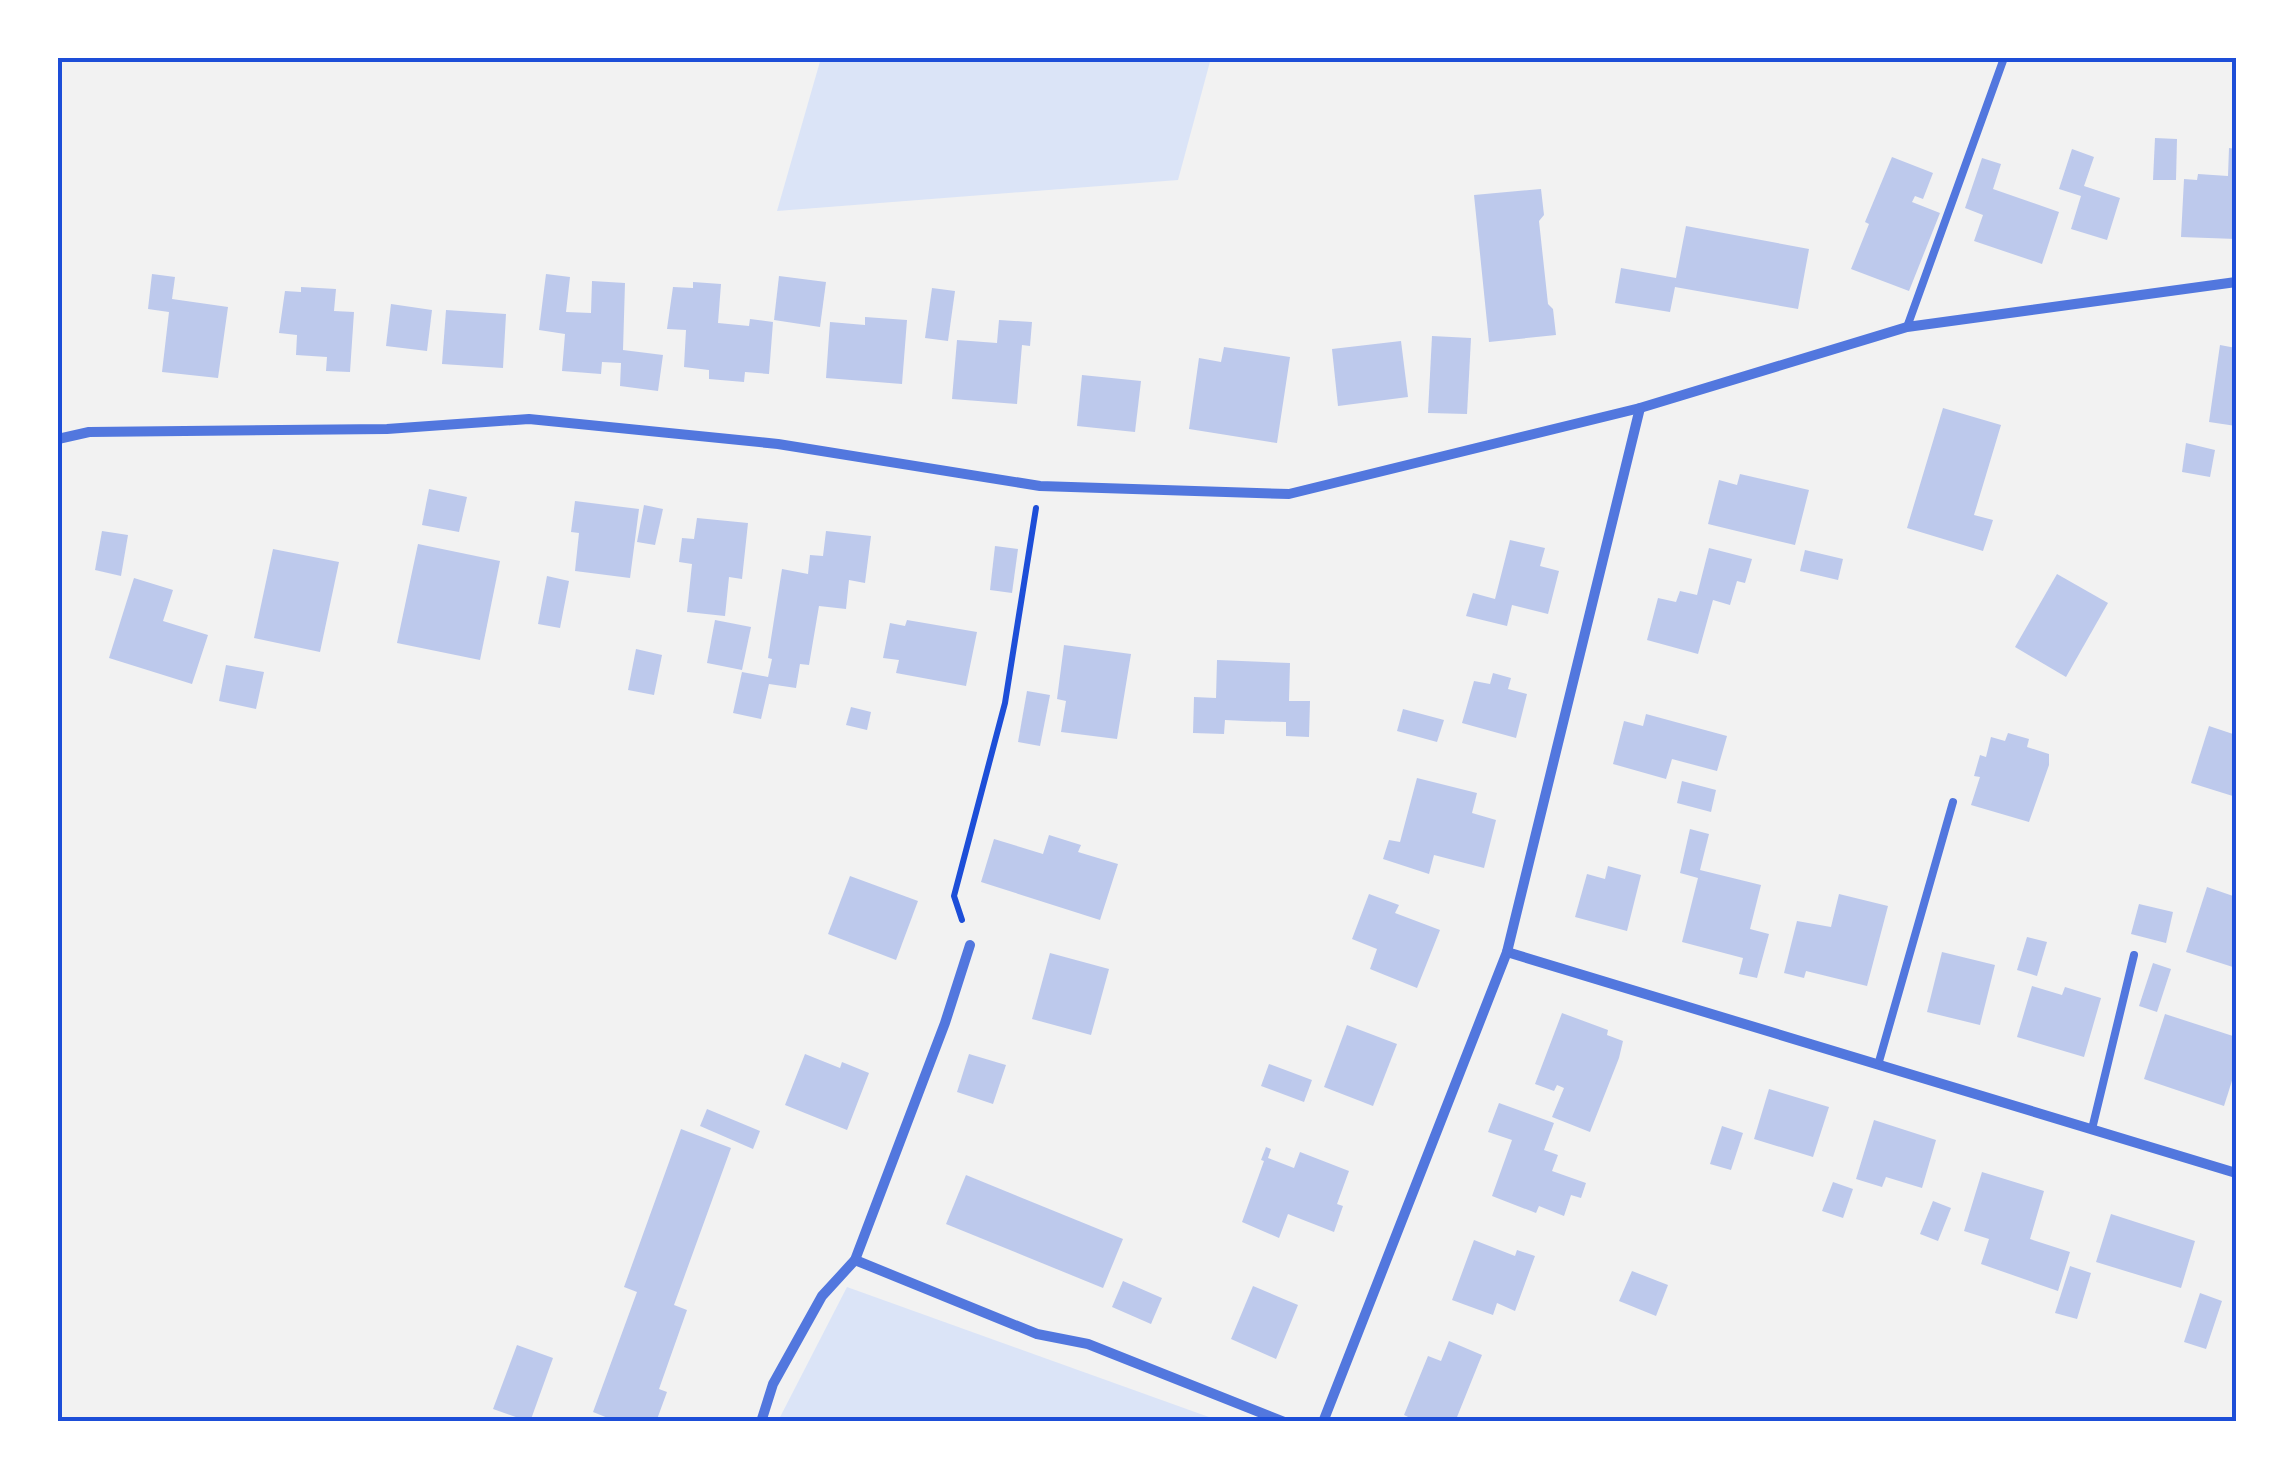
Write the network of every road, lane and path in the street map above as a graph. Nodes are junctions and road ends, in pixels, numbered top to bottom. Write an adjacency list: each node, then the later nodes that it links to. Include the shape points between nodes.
1 (2004, 58): 3 (lane)
2 (2236, 282): 3 (street)
3 (1907, 327): 4 (street)
4 (1640, 408): 6 (street, via 1289,494); 9 (street)
5 (58, 439): 6 (street, via 88,432 387,428 529,418 778,444)
6 (1040, 486): 8 (path, via 1005,703 954,896)
7 (1952, 802): 11 (lane)
8 (970, 945): 14 (street)
9 (1507, 952): 11 (street); 17 (street)
10 (2134, 955): 12 (lane)
11 (1878, 1065): 12 (street)
12 (2092, 1130): 13 (street)
13 (2236, 1173)
14 (855, 1260): 15 (street, via 822,1296 773,1384); 16 (street)
15 (761, 1422)
16 (1284, 1422)
17 (1324, 1422)

